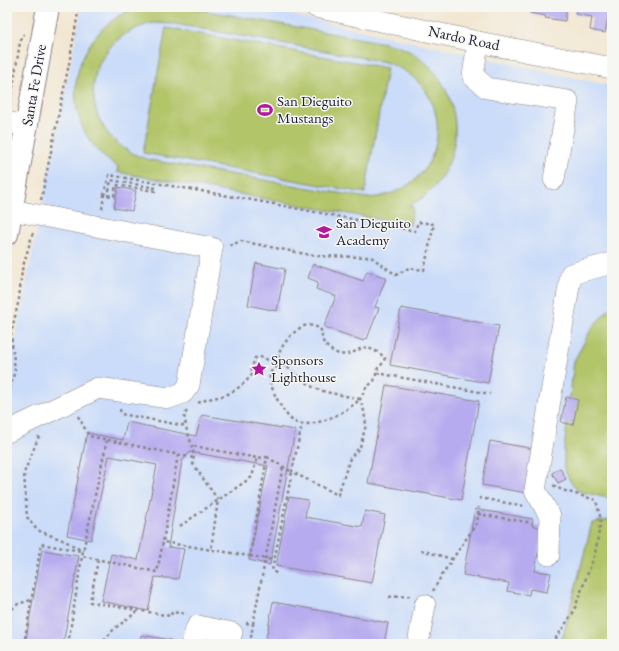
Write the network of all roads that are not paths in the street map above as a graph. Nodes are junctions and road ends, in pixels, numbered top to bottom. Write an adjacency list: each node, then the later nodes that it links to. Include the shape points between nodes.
1 (48, 7): 5 (main road, Santa Fe Drive)
2 (316, 7): 3 (street, Nardo Road)
3 (478, 42): 4 (street, Nardo Road); 7 (street, via 473,76 487,88 568,101)
4 (612, 68)
5 (17, 124): 6 (main road, Santa Fe Drive)
6 (12, 173): 8 (main road, Santa Fe Drive)
7 (554, 179)
8 (11, 210): 9 (main road, Santa Fe Drive); 11 (street, via 212,248 189,385 183,393 169,398 98,388)
9 (7, 234)
10 (612, 263): 12 (street, via 571,274 535,490 548,518)
11 (7, 432)
12 (549, 555)
13 (425, 605): 16 (street)
14 (239, 628): 15 (street, via 198,626)
15 (192, 644)
16 (418, 644)

